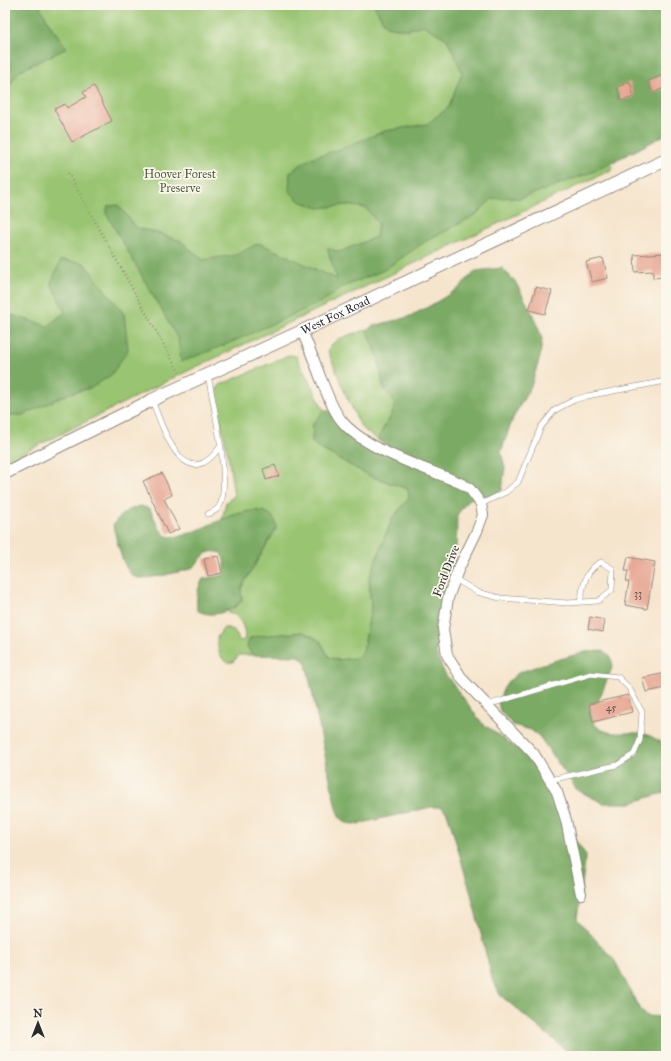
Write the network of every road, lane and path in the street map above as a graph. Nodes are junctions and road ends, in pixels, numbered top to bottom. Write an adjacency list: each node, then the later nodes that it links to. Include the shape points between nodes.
1 (666, 160): 3 (street, West Fox Road)
2 (68, 173): 6 (path)
3 (302, 331): 4 (street, West Fox Road); 10 (street, via 328,396 340,420 349,430 362,440 462,484 470,489)
4 (208, 374): 6 (street, West Fox Road); 8 (lane)
5 (666, 381): 10 (lane, via 587,396 568,402 555,410 541,427 518,482 506,492)
6 (186, 384): 7 (street, West Fox Road)
7 (152, 400): 8 (lane, via 167,438 179,458 197,464 211,458); 9 (street, West Fox Road)
8 (220, 447): 11 (lane, via 224,482 222,498 218,509)
9 (5, 473)
10 (481, 504): 12 (street, Ford Drive, via 483,516)
11 (208, 514)
12 (455, 579): 13 (lane, via 477,592 500,598); 14 (street, Ford Drive, via 448,598 443,629 446,655 463,680)
13 (580, 602): 13 (lane, via 598,601 612,590 613,568 601,562 593,566 585,577)
14 (487, 705): 15 (street, Ford Drive, via 534,754); 15 (lane, via 591,674 618,677 629,688 642,712 640,740 634,754 617,765)
15 (550, 780): 16 (street, Ford Drive, via 557,792 566,820)
16 (581, 894)

